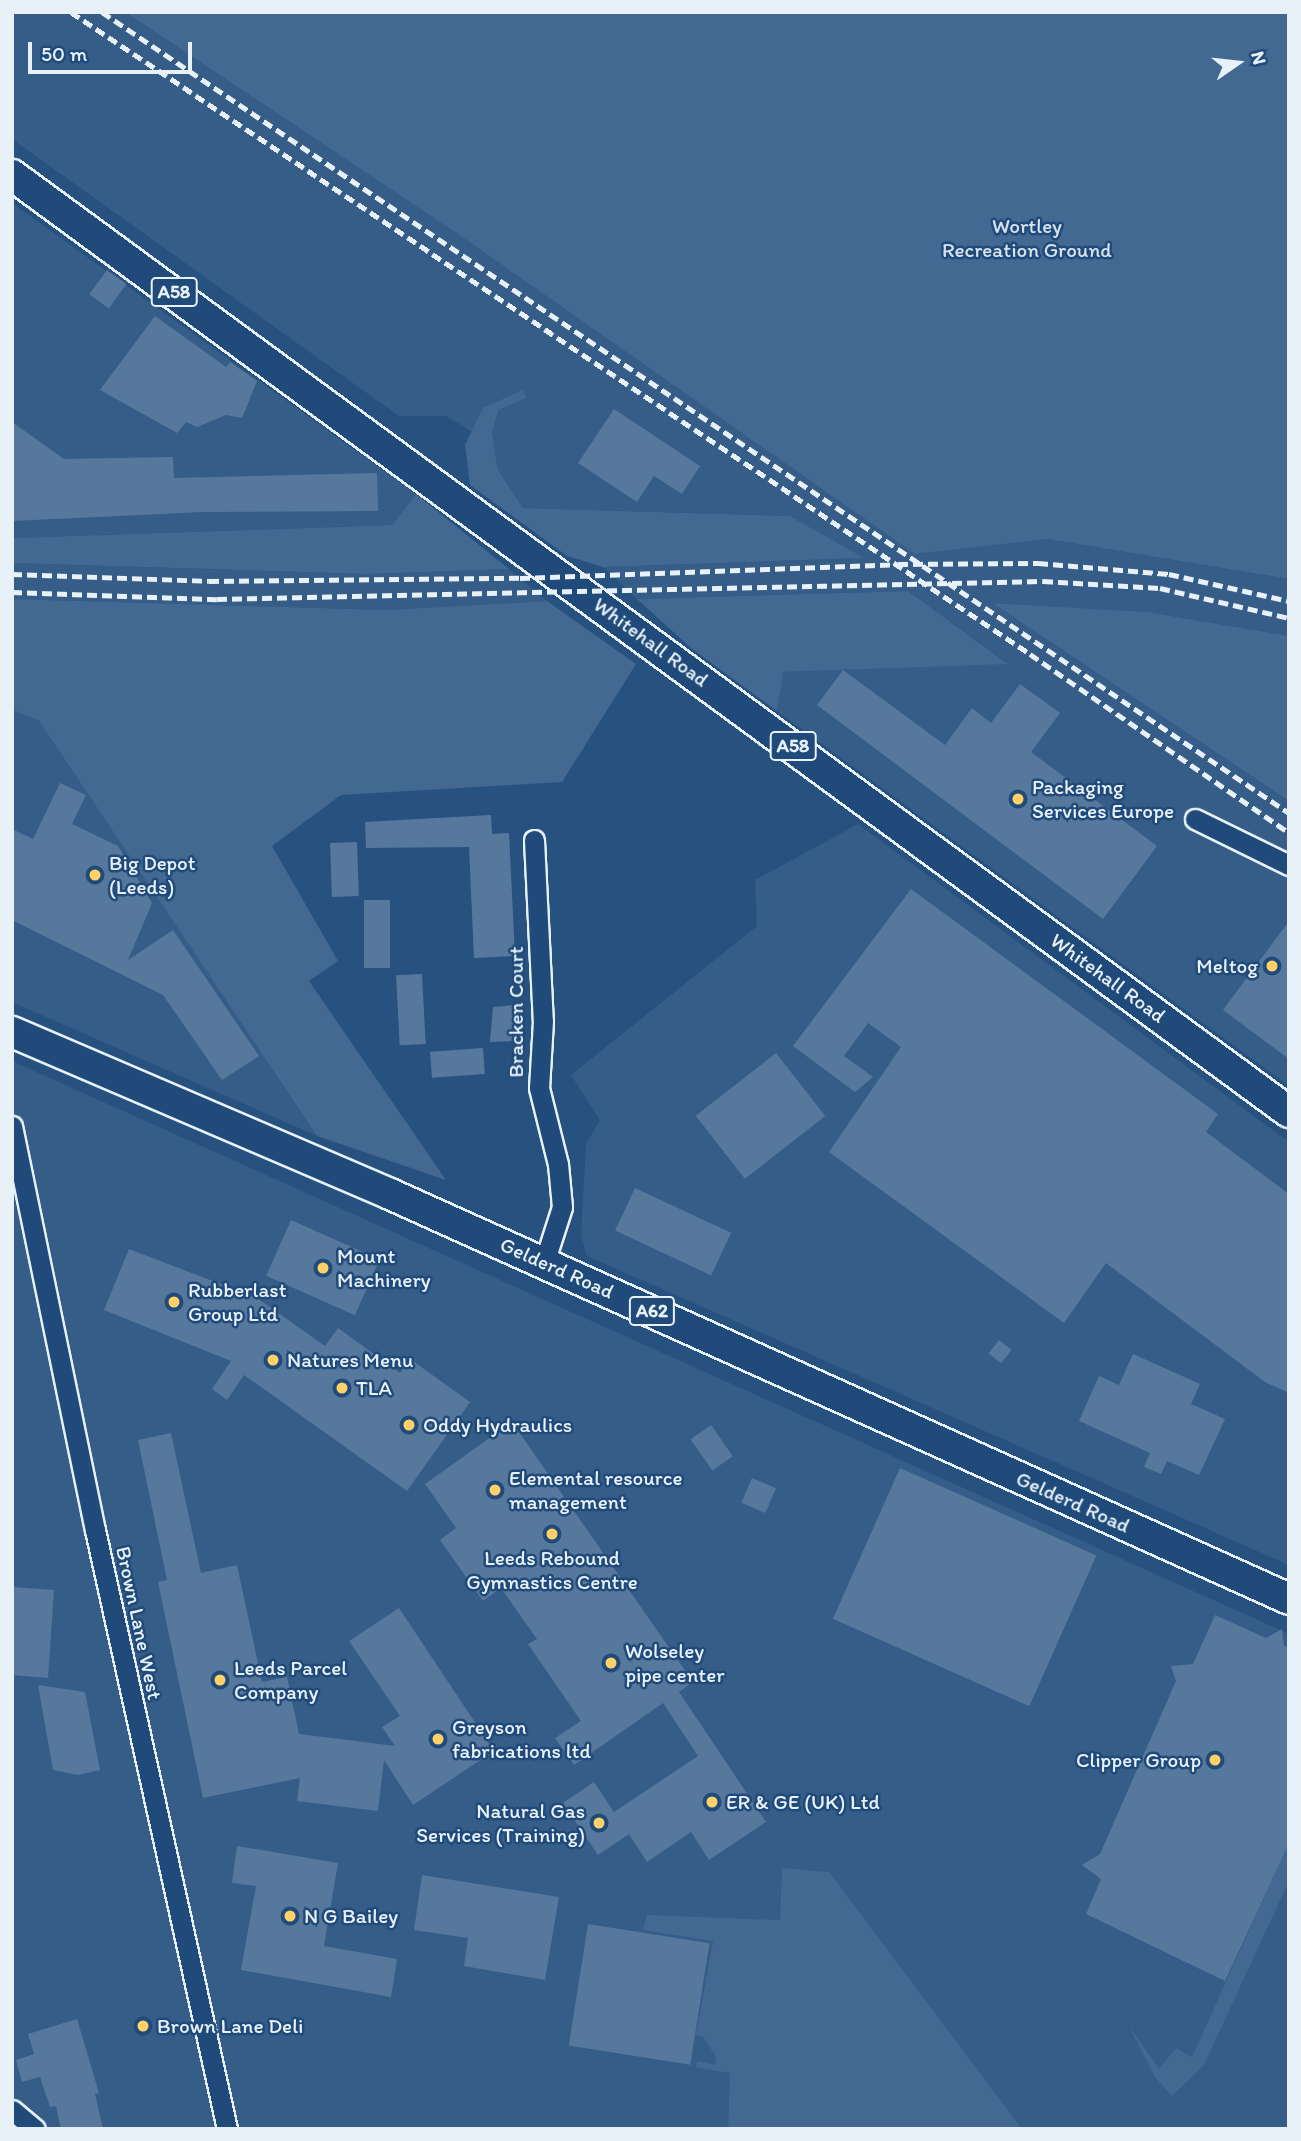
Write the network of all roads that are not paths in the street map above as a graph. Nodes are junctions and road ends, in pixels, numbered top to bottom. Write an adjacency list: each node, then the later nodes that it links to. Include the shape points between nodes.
1 (12, 175): 6 (main road, Whitehall Road / A58)
2 (1195, 819): 4 (street)
3 (534, 840): 9 (street, Bracken Court, via 543,1021 539,1088 558,1164 562,1207)
4 (1289, 865)
5 (12, 1032): 9 (main road, Gelderd Road / A62)
6 (1289, 1112)
7 (12, 1126): 8 (street, Brown Lane West)
8 (17, 1171): 13 (street, Brown Lane West)
9 (544, 1263): 10 (main road, Gelderd Road / A62)
10 (1289, 1599)
11 (12, 2110): 12 (street)
12 (35, 2129)
13 (227, 2129)

